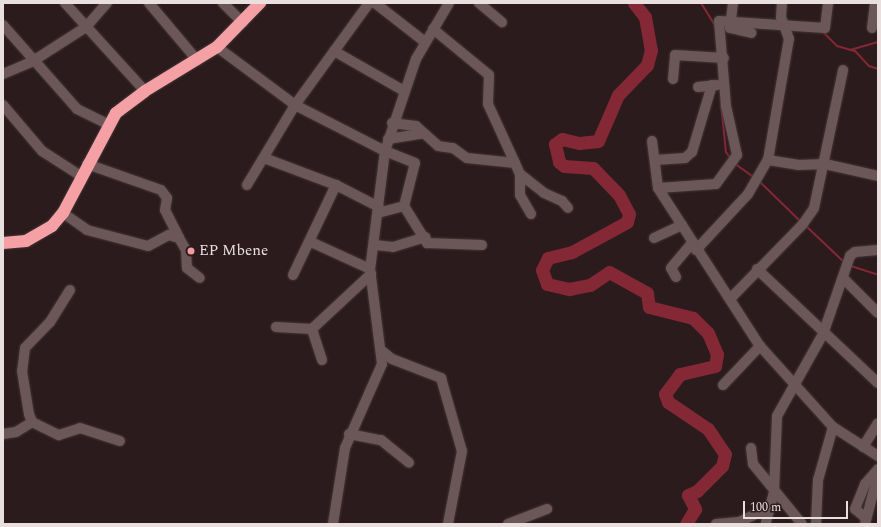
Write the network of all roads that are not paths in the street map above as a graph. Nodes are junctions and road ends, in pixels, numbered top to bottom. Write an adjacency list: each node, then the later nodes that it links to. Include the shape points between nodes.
1 (65, 3): 19 (street)
2 (107, 3): 19 (street)
3 (149, 3): 27 (street)
4 (223, 3): 15 (street)
5 (260, 3): 15 (highway)
6 (369, 3): 25 (street)
7 (375, 3): 23 (street)
8 (449, 3): 21 (street)
9 (479, 3): 14 (street)
10 (733, 3): 18 (street)
11 (782, 3): 16 (street)
12 (828, 3): 16 (street, via 826,28)
13 (874, 3): 20 (street)
14 (502, 22)
15 (243, 23): 24 (highway)
16 (784, 24): 18 (street); 46 (street, via 789,40)
17 (3, 25): 28 (street)
18 (730, 25): 22 (street); 26 (street, via 719,21)
19 (86, 27): 28 (street); 34 (street)
20 (872, 28)
21 (433, 29): 23 (street); 47 (street, via 489,74 488,104)
22 (751, 33)
23 (425, 42): 35 (street)
24 (217, 48): 27 (highway); 37 (street)
25 (334, 51): 35 (street); 37 (street)
26 (722, 58): 31 (street, via 675,55); 32 (street)
27 (197, 60): 34 (highway)
28 (33, 61): 30 (street); 39 (street, via 77,109)
29 (843, 70): 49 (street)
30 (3, 74)
31 (673, 79)
32 (720, 85): 33 (street); 45 (street, via 692,152 685,158); 55 (street, via 732,142 738,155 734,163 719,175 716,184)
33 (698, 86)
34 (145, 91): 39 (highway, via 126,103)
35 (404, 91): 38 (street)
36 (3, 105): 51 (street, via 42,151)
37 (295, 105): 43 (street); 44 (street)
38 (392, 123): 40 (street, via 416,126); 41 (street)
39 (108, 124): 48 (highway)
40 (424, 133): 41 (street); 47 (street, via 438,146 453,148 467,158)
41 (388, 139): 43 (street)
42 (652, 140): 45 (street)
43 (385, 151): 56 (street, via 415,163); 58 (street)
44 (264, 158): 53 (street); 54 (street)
45 (654, 160): 55 (street)
46 (768, 160): 49 (street, via 798,165); 69 (street, via 758,179)
47 (515, 163): 50 (street)
48 (87, 164): 51 (highway); 63 (street, via 161,190 167,198 165,210)
49 (825, 164): 52 (street); 71 (street, via 814,208 805,223)
50 (520, 174): 57 (street, via 544,193 562,200); 60 (street, via 520,195)
51 (82, 176): 59 (highway)
52 (878, 176)
53 (247, 185)
54 (336, 185): 58 (street); 65 (street)
55 (658, 188): 61 (street)
56 (404, 206): 58 (street); 62 (street)
57 (568, 208)
58 (378, 210): 67 (street)
59 (63, 213): 63 (street, via 87,230 148,246 169,235); 66 (highway, via 40,234 26,241)
60 (531, 214)
61 (682, 225): 64 (street); 69 (street)
62 (425, 237): 67 (street, via 393,248); 68 (street, via 427,243)
63 (179, 238): 75 (street, via 186,250 187,268)
64 (654, 238)
65 (311, 242): 72 (street); 73 (street)
66 (3, 243)
67 (375, 245): 72 (street)
68 (482, 246)
69 (694, 247): 74 (street, via 671,268); 78 (street)
70 (878, 250): 76 (street, via 855,252)
71 (757, 269): 78 (street); 82 (street)
72 (370, 272): 81 (street); 84 (street)
73 (294, 275)
74 (676, 277)
75 (200, 278)
76 (843, 278): 79 (street); 82 (street)
77 (70, 290): 89 (street, via 50,322 25,348 22,371)
78 (731, 298): 83 (street)
79 (878, 313)
80 (276, 327): 81 (street)
81 (312, 329): 85 (street)
82 (823, 334): 86 (street); 88 (street)
83 (760, 346): 87 (street); 88 (street)
84 (382, 352): 93 (street, via 376,380); 107 (street, via 392,359 441,378 462,451)
85 (322, 360)
86 (878, 383)
87 (723, 385)
88 (796, 386): 91 (street); 101 (street, via 777,416)
89 (32, 422): 92 (street, via 16,432); 94 (street, via 59,435 80,428)
90 (878, 423): 95 (street)
91 (833, 427): 95 (street); 111 (street, via 818,480)
92 (3, 434)
93 (349, 434): 98 (street, via 382,440); 106 (street)
94 (120, 441)
95 (863, 447): 97 (street)
96 (751, 448): 101 (street, via 753,464)
97 (878, 456)
98 (409, 463)
99 (878, 469): 104 (street, via 865,484 855,509)
100 (878, 474): 104 (street)
101 (774, 492): 103 (street); 110 (street)
102 (547, 509): 108 (street)
103 (767, 509): 105 (street); 109 (street, via 739,522)
104 (866, 521)
105 (766, 522)
106 (333, 524)
107 (448, 524)
108 (508, 524)
109 (716, 524)
110 (802, 524)
111 (816, 524)

